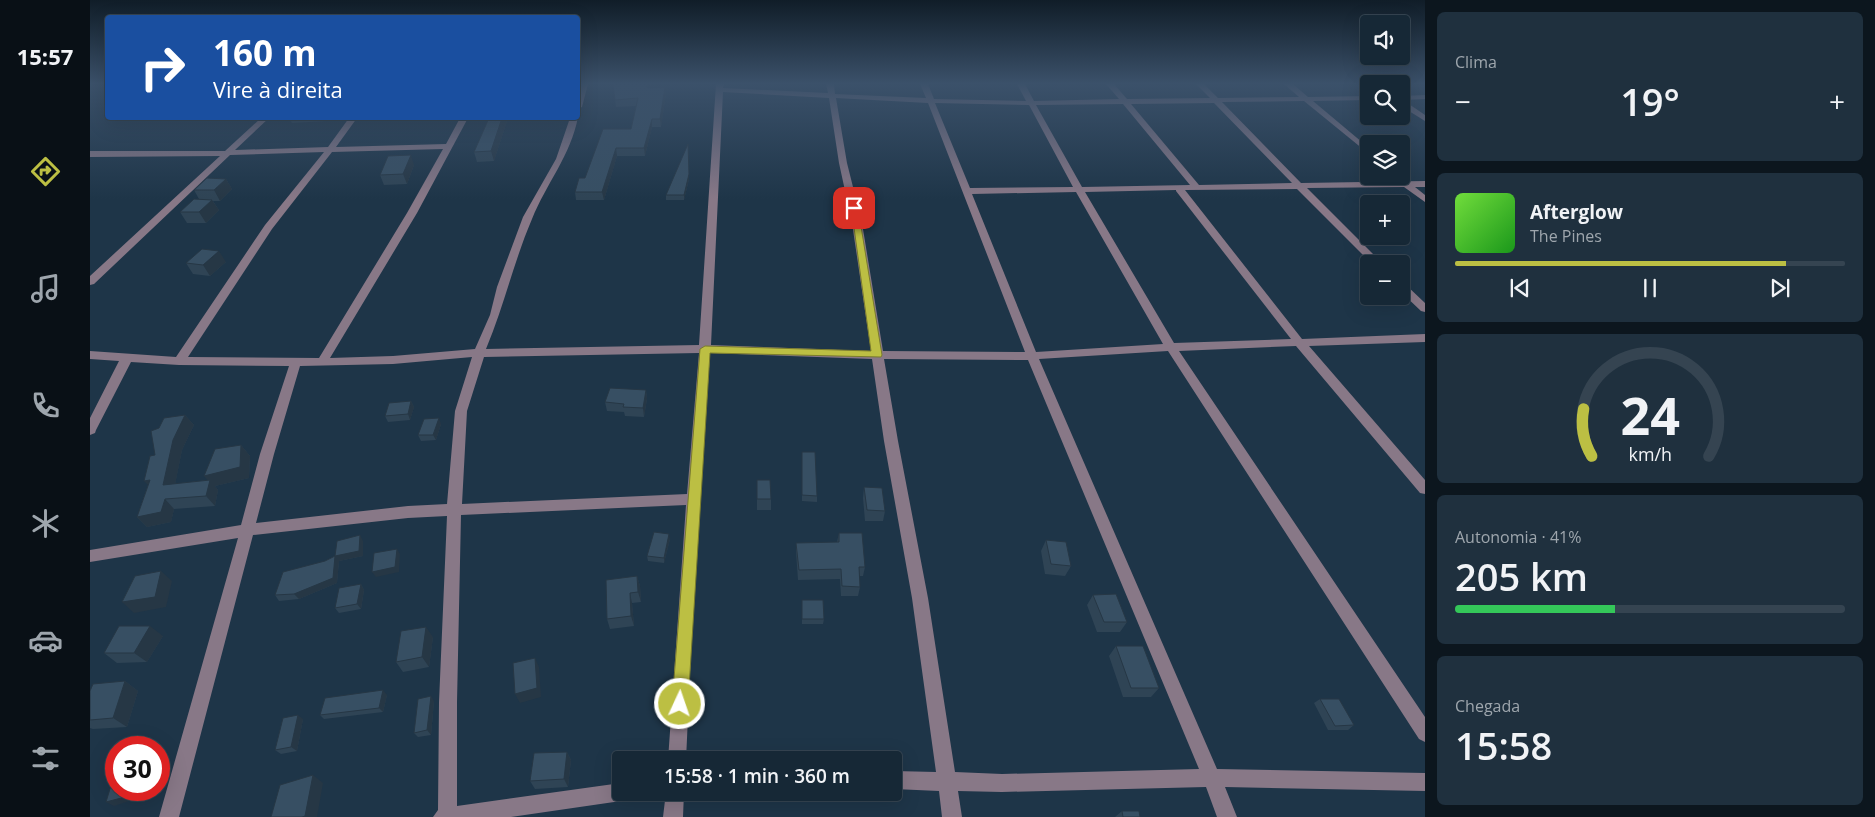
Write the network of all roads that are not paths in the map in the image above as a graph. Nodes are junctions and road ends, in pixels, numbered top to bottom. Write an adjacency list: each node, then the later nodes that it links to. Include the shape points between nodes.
1 (261, 122): 15 (street)
2 (350, 122): 14 (street)
3 (462, 122): 13 (street)
4 (573, 122): 37 (street, via 560,158 528,217)
5 (718, 122): 36 (street)
6 (836, 122): 39 (street, via 857,222)
7 (939, 122): 27 (street)
8 (1042, 122): 25 (street)
9 (1141, 122): 24 (street)
10 (1237, 122): 23 (street)
11 (1333, 122): 12 (street)
12 (1360, 144)
13 (448, 146): 14 (street); 44 (street)
14 (329, 149): 15 (street); 42 (street, via 268,227)
15 (227, 153): 17 (street); 30 (street)
16 (90, 154): 17 (street)
17 (100, 154): 18 (street)
18 (90, 161)
19 (1410, 184): 20 (street)
20 (1425, 184)
21 (1360, 185): 23 (street)
22 (1408, 185): 28 (street)
23 (1299, 186): 24 (street); 29 (street)
24 (1197, 188): 26 (street)
25 (1079, 189): 26 (street); 27 (street); 35 (street)
26 (1179, 189): 34 (street)
27 (967, 192): 40 (street)
28 (1425, 199)
29 (1369, 255)
30 (90, 282)
31 (1410, 295): 32 (street)
32 (1425, 309)
33 (1425, 338): 34 (street)
34 (1299, 342): 35 (street); 46 (street)
35 (1171, 348): 40 (street); 51 (street)
36 (705, 349): 37 (street); 39 (street); 47 (street)
37 (479, 353): 44 (street); 48 (street, via 461,410)
38 (90, 355): 41 (street)
39 (877, 355): 40 (street); 55 (street, via 920,598)
40 (1032, 356): 53 (street)
41 (126, 359): 42 (street); 45 (street)
42 (179, 361): 43 (street)
43 (296, 361): 44 (street); 49 (street, via 266,454)
44 (322, 362)
45 (90, 430)
46 (1425, 489)
47 (694, 499): 48 (street); 52 (street)
48 (454, 511): 49 (street, via 408,512); 60 (street)
49 (247, 530): 50 (street); 59 (street)
50 (90, 556)
51 (1425, 733)
52 (677, 751)
53 (1212, 778): 55 (street); 56 (street); 63 (street)
54 (902, 780): 55 (street)
55 (946, 781): 62 (street)
56 (1425, 782)
57 (612, 793): 60 (street)
58 (674, 801): 61 (street)
59 (168, 817)
60 (446, 817)
61 (673, 817)
62 (952, 817)
63 (1227, 817)

